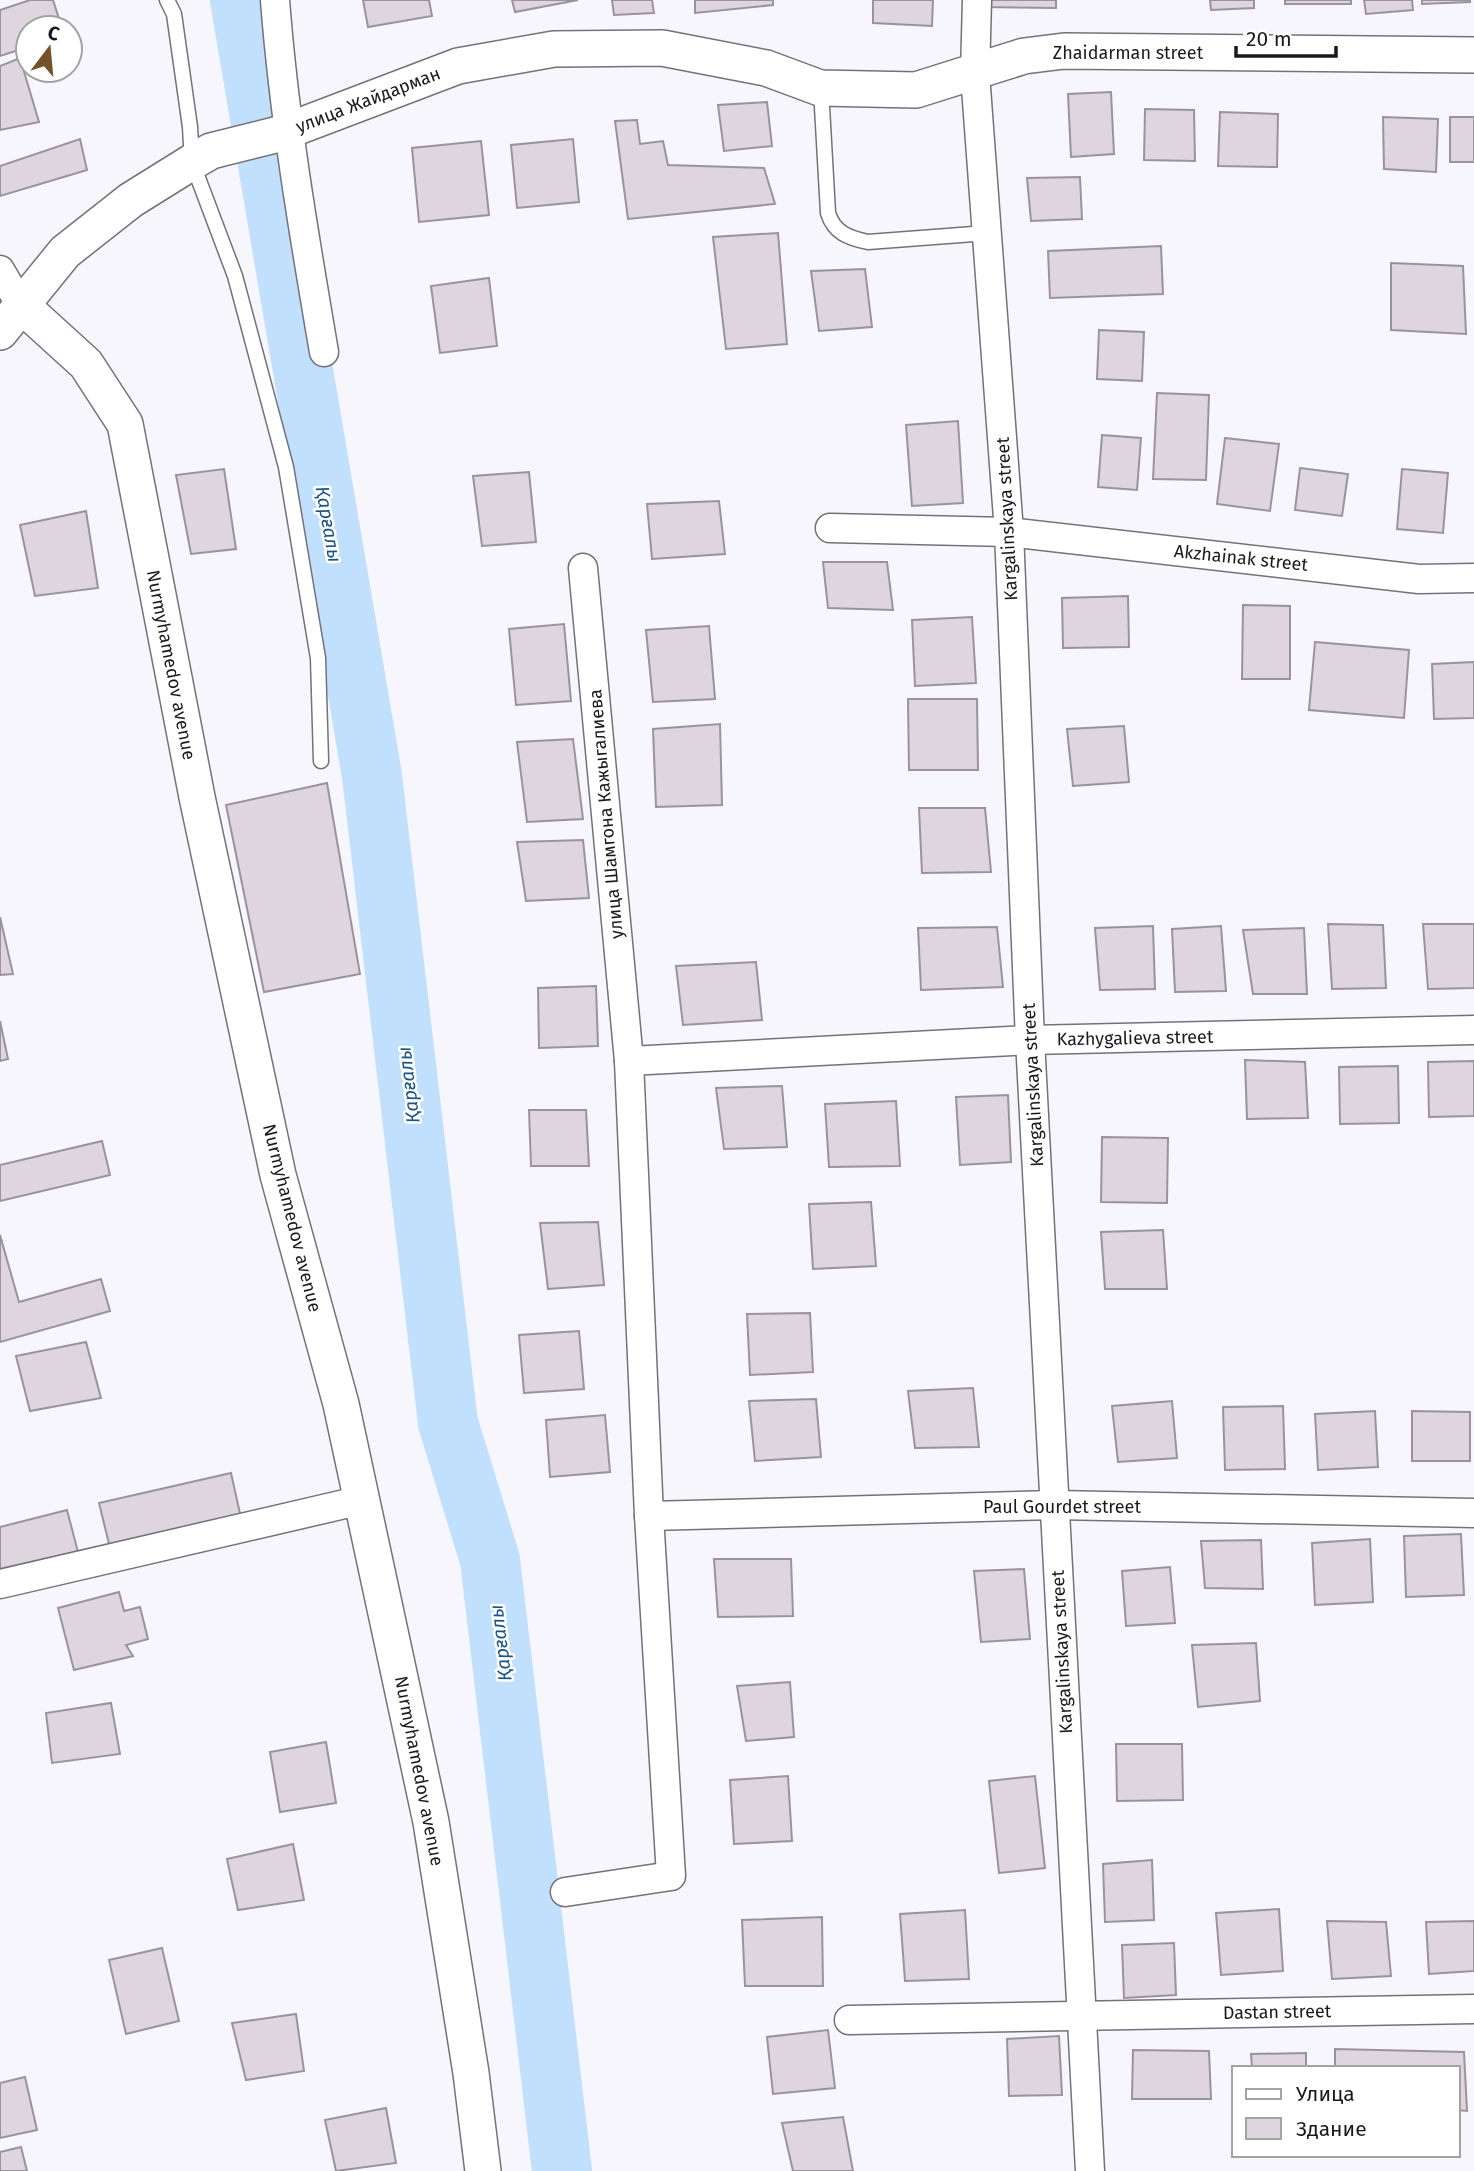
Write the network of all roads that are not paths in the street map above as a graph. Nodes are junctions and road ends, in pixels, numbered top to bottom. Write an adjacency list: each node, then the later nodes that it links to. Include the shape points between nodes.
1 (167, 0): 8 (lane, via 174,14 190,127)
2 (275, 0): 7 (street)
3 (976, 0): 5 (street, Kargalinskaya street)
4 (1474, 55): 5 (street, Zhaidarman street, via 1063,51 1024,56)
5 (975, 74): 6 (street, Zhaidarman street, via 916,90); 9 (street, Kargalinskaya street)
6 (820, 88): 7 (street, Zhaidarman street, via 766,68 662,48 554,49 458,66); 9 (lane, via 828,213 837,230 868,242)
7 (285, 132): 8 (street, Zhaidarman street); 13 (street)
8 (201, 156): 11 (street, via 131,200 65,252); 18 (lane, via 286,467 318,658)
9 (987, 233): 15 (street, Kargalinskaya street)
10 (0, 270): 11 (street)
11 (20, 304): 12 (street); 22 (street, Nurmyhamedov avenue, via 86,364 125,424 197,797 278,1175 341,1404)
12 (0, 332)
13 (324, 352)
14 (830, 528): 15 (street, Akzhainak street)
15 (1009, 532): 17 (street, Akzhainak street, via 1419,579); 20 (street, Kargalinskaya street)
16 (583, 568): 21 (street, улица Шамгона Кажыгалиева)
17 (1474, 578)
18 (321, 761)
19 (1474, 1030): 20 (street, Kazhygalieva street)
20 (1030, 1041): 21 (street, Kazhygalieva street); 23 (street, Kargalinskaya street)
21 (629, 1061): 25 (street)
22 (362, 1500): 26 (street); 31 (street, Nurmyhamedov avenue, via 431,1822)
23 (1055, 1504): 24 (street, Paul Gourdet street); 25 (street, Paul Gourdet street); 29 (street, Kargalinskaya street)
24 (1474, 1513)
25 (649, 1516): 27 (street, via 671,1876)
26 (0, 1584)
27 (565, 1892)
28 (1474, 2009): 29 (street, Dastan street)
29 (1080, 2014): 30 (street, Dastan street); 32 (street, Kargalinskaya street)
30 (849, 2020)
31 (482, 2171)
32 (1090, 2171)

